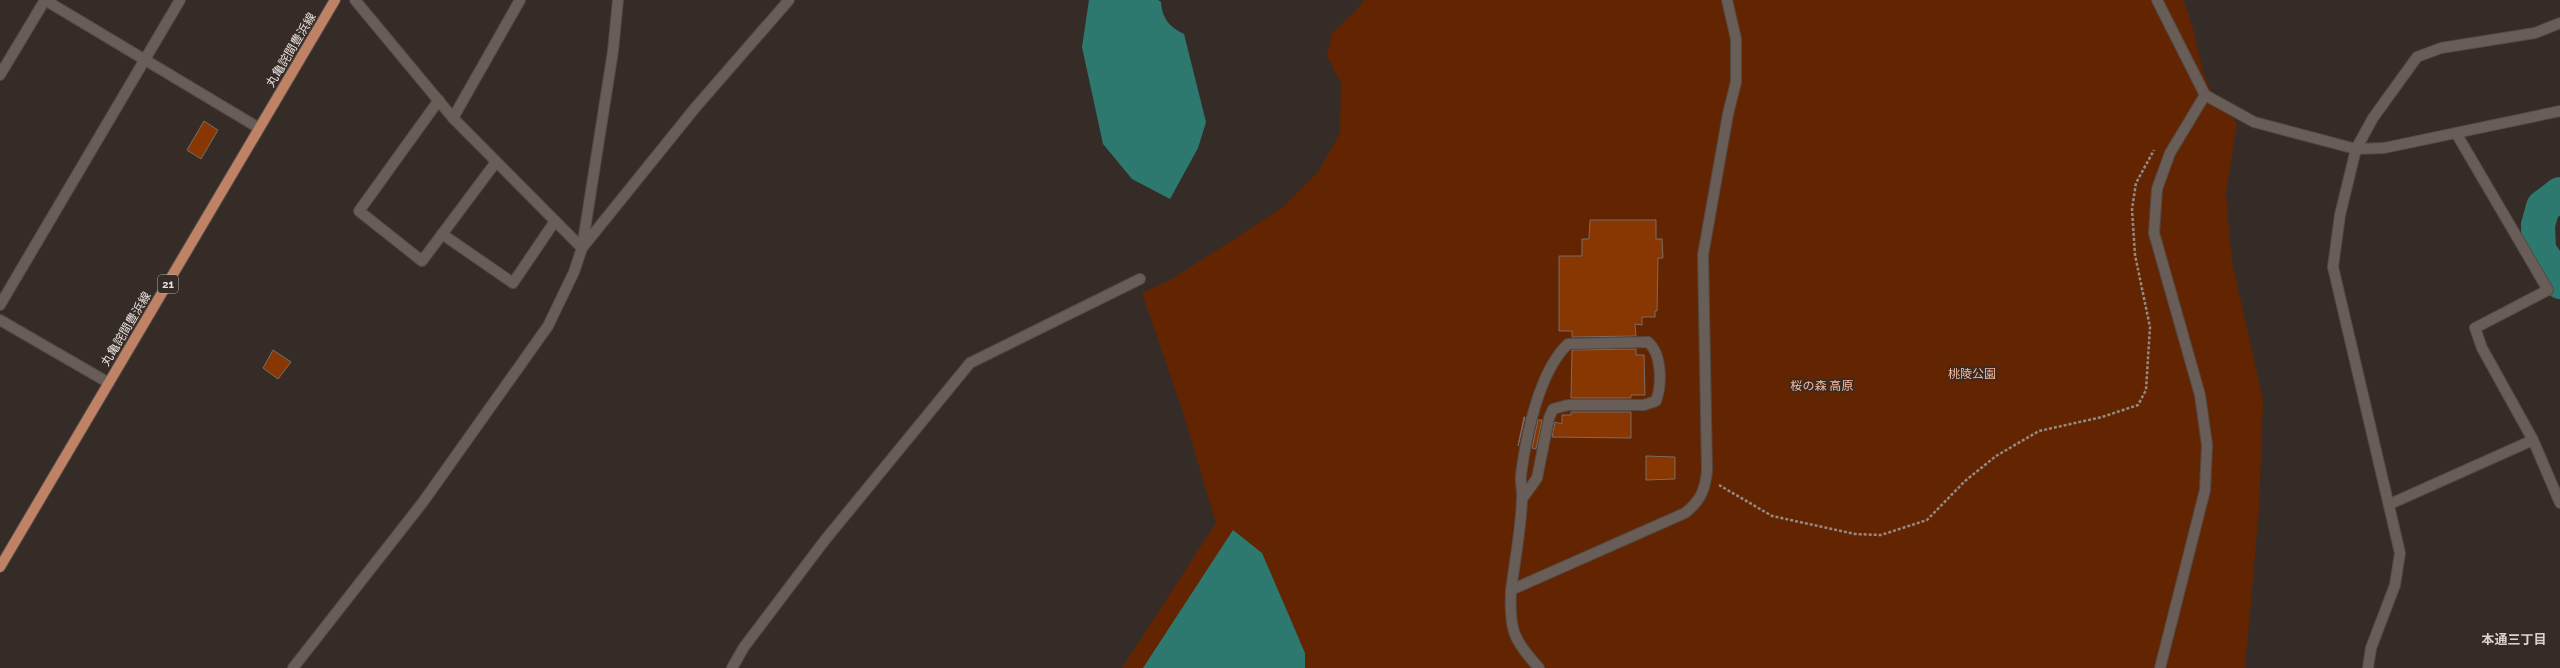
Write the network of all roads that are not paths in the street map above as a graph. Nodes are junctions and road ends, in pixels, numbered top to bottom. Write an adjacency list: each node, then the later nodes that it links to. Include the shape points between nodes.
1 (45, 0): 11 (street); 12 (street)
2 (180, 0): 11 (street)
3 (335, 0): 17 (main road, 丸亀詫間豊浜線 / 21)
4 (355, 0): 14 (street)
5 (520, 0): 16 (street)
6 (618, 0): 23 (street, via 614,51)
7 (789, 0): 23 (street, via 695,108)
8 (1727, 0): 33 (street, via 1736,39 1736,82 1703,255 1706,477 1699,502 1685,514)
9 (2157, 0): 13 (street)
10 (2560, 23): 19 (street, via 2535,33 2441,48 2417,57 2373,118)
11 (145, 59): 17 (street); 25 (street)
12 (0, 75)
13 (2205, 95): 19 (street, via 2254,122); 37 (street, via 2170,152 2157,196 2154,233 2200,395 2207,445 2205,490)
14 (438, 100): 16 (street); 22 (street, via 359,211 422,261)
15 (2560, 111): 18 (street)
16 (453, 118): 20 (street)
17 (259, 128): 27 (main road, 丸亀詫間豊浜線 / 21)
18 (2456, 133): 19 (street, via 2384,148); 28 (street, via 2548,290 2475,328 2482,348)
19 (2356, 149): 31 (street, via 2340,215 2333,267)
20 (496, 162): 21 (street); 22 (street)
21 (555, 221): 22 (street, via 513,283); 23 (street)
22 (442, 234)
23 (582, 248): 34 (street, via 574,272 548,326 422,502)
24 (1140, 279): 35 (street, via 970,363 825,540 744,647)
25 (0, 305)
26 (0, 320): 27 (street)
27 (109, 383): 32 (main road, 丸亀詫間豊浜線 / 21)
28 (2533, 440): 30 (street); 31 (street)
29 (1522, 499): 29 (street, via 1521,476 1537,401 1546,373 1558,354 1568,344 1648,342 1658,357 1659,393 1656,401 1644,405 1568,405 1554,409 1549,418 1537,478); 33 (street)
30 (2560, 503)
31 (2390, 504): 38 (street, via 2400,553 2395,586 2371,648)
32 (0, 568)
33 (1511, 590): 36 (street, via 1510,614 1514,636)
34 (293, 668)
35 (732, 668)
36 (1540, 668)
37 (2160, 668)
38 (2368, 668)

